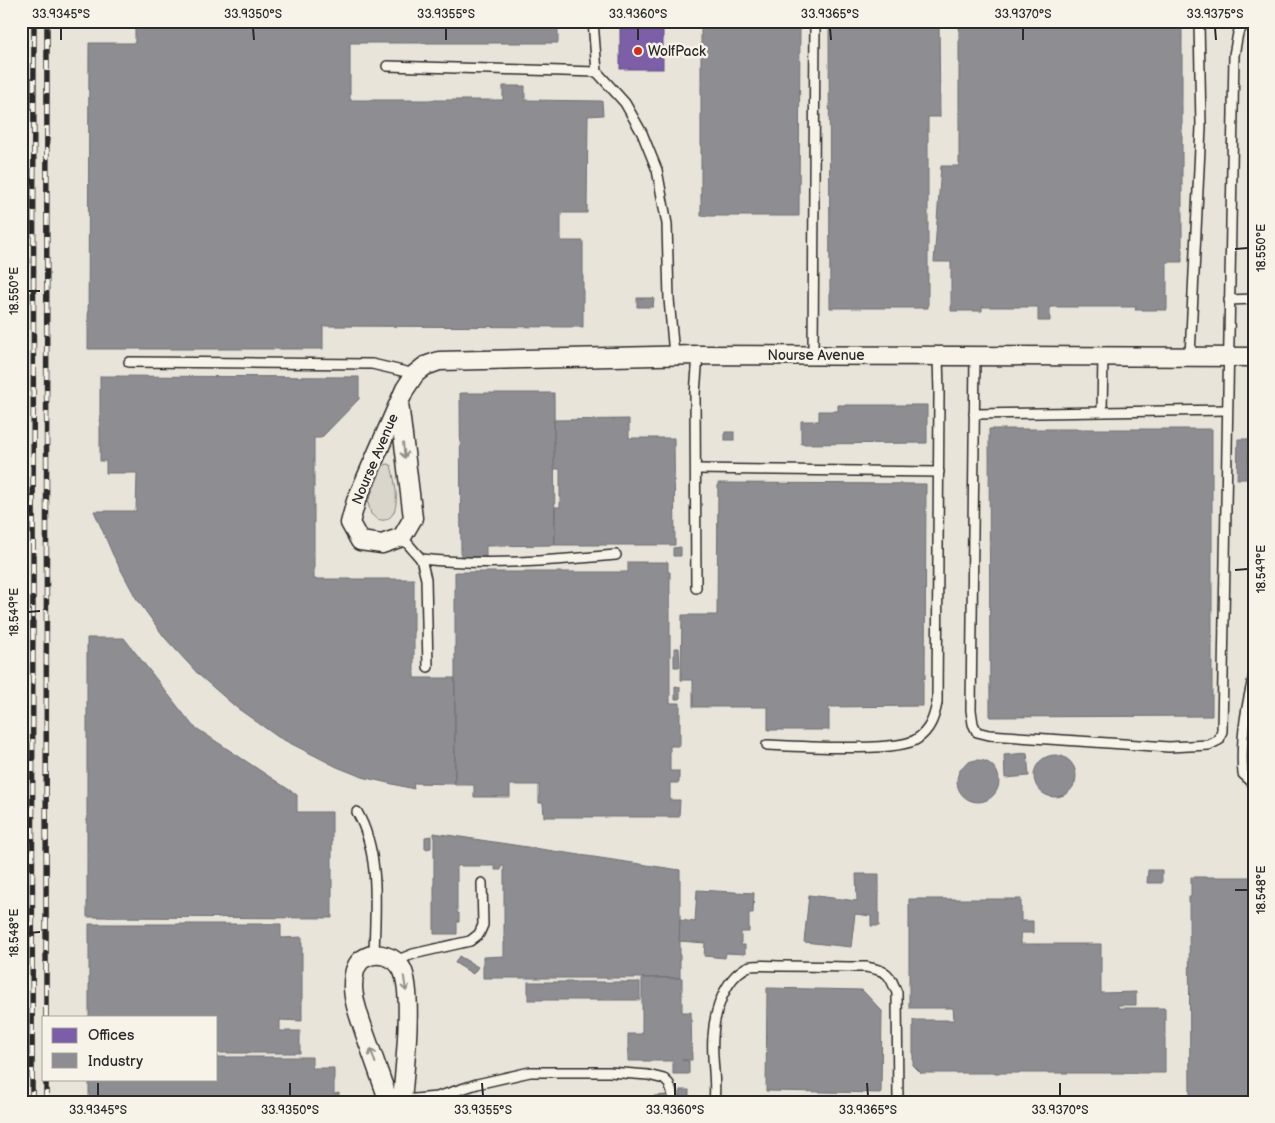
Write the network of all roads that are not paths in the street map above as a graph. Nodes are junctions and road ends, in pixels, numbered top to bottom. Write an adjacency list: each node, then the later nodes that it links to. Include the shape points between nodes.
1 (593, 21): 6 (lane)
2 (816, 21): 11 (lane)
3 (1199, 21): 15 (lane, via 1201,127)
4 (1247, 21): 7 (lane, via 1238,33 1234,55)
5 (387, 66): 6 (lane)
6 (597, 72): 9 (lane, via 625,103 657,170 667,224)
7 (1229, 300): 8 (lane); 16 (lane)
8 (1254, 300)
9 (674, 355): 10 (street, Nourse Avenue); 19 (street, Nourse Avenue, via 458,359 439,361)
10 (698, 355): 11 (street, Nourse Avenue); 24 (lane)
11 (813, 355): 12 (street, Nourse Avenue)
12 (938, 356): 13 (street, Nourse Avenue); 25 (lane)
13 (975, 356): 14 (street, Nourse Avenue); 23 (lane)
14 (1103, 356): 15 (street, Nourse Avenue); 22 (lane)
15 (1190, 356): 16 (street, Nourse Avenue)
16 (1228, 356): 17 (street, Nourse Avenue); 21 (lane)
17 (1254, 356)
18 (129, 362): 19 (lane, via 372,364)
19 (415, 374): 20 (street, Nourse Avenue)
20 (399, 403): 26 (street, Nourse Avenue, one-way to 26, via 413,518); 26 (street, Nourse Avenue, via 356,501 350,523 360,541 382,544)
21 (1227, 410): 22 (lane); 23 (lane, via 1222,731 1219,740 1196,747 977,732 971,710)
22 (1102, 412): 23 (lane)
23 (974, 414)
24 (696, 468): 25 (lane); 29 (lane)
25 (939, 472): 32 (lane, via 937,703 934,721 916,741 887,747)
26 (402, 536): 28 (lane)
27 (616, 555): 28 (lane, via 537,562 456,563)
28 (421, 559): 30 (lane, via 426,579)
29 (696, 588)
30 (428, 666)
31 (1254, 675): 33 (lane, via 1244,721 1242,759 1243,774)
32 (767, 745)
33 (1254, 784)
34 (357, 812): 36 (lane, via 365,826 376,887)
35 (482, 883): 37 (lane, via 483,925 480,934 470,941)
36 (374, 954): 37 (street); 38 (street, one-way to 36, via 356,1006 354,970 362,959)
37 (395, 960): 38 (street, one-way to 38, via 402,970 408,1002)
38 (398, 1101): 39 (lane, via 437,1097 530,1072 609,1072 648,1074 664,1079 669,1084)
39 (674, 1102)
40 (714, 1102): 41 (lane, via 714,1022 720,998 748,966 866,968 881,970 891,976 897,993)
41 (898, 1102)

